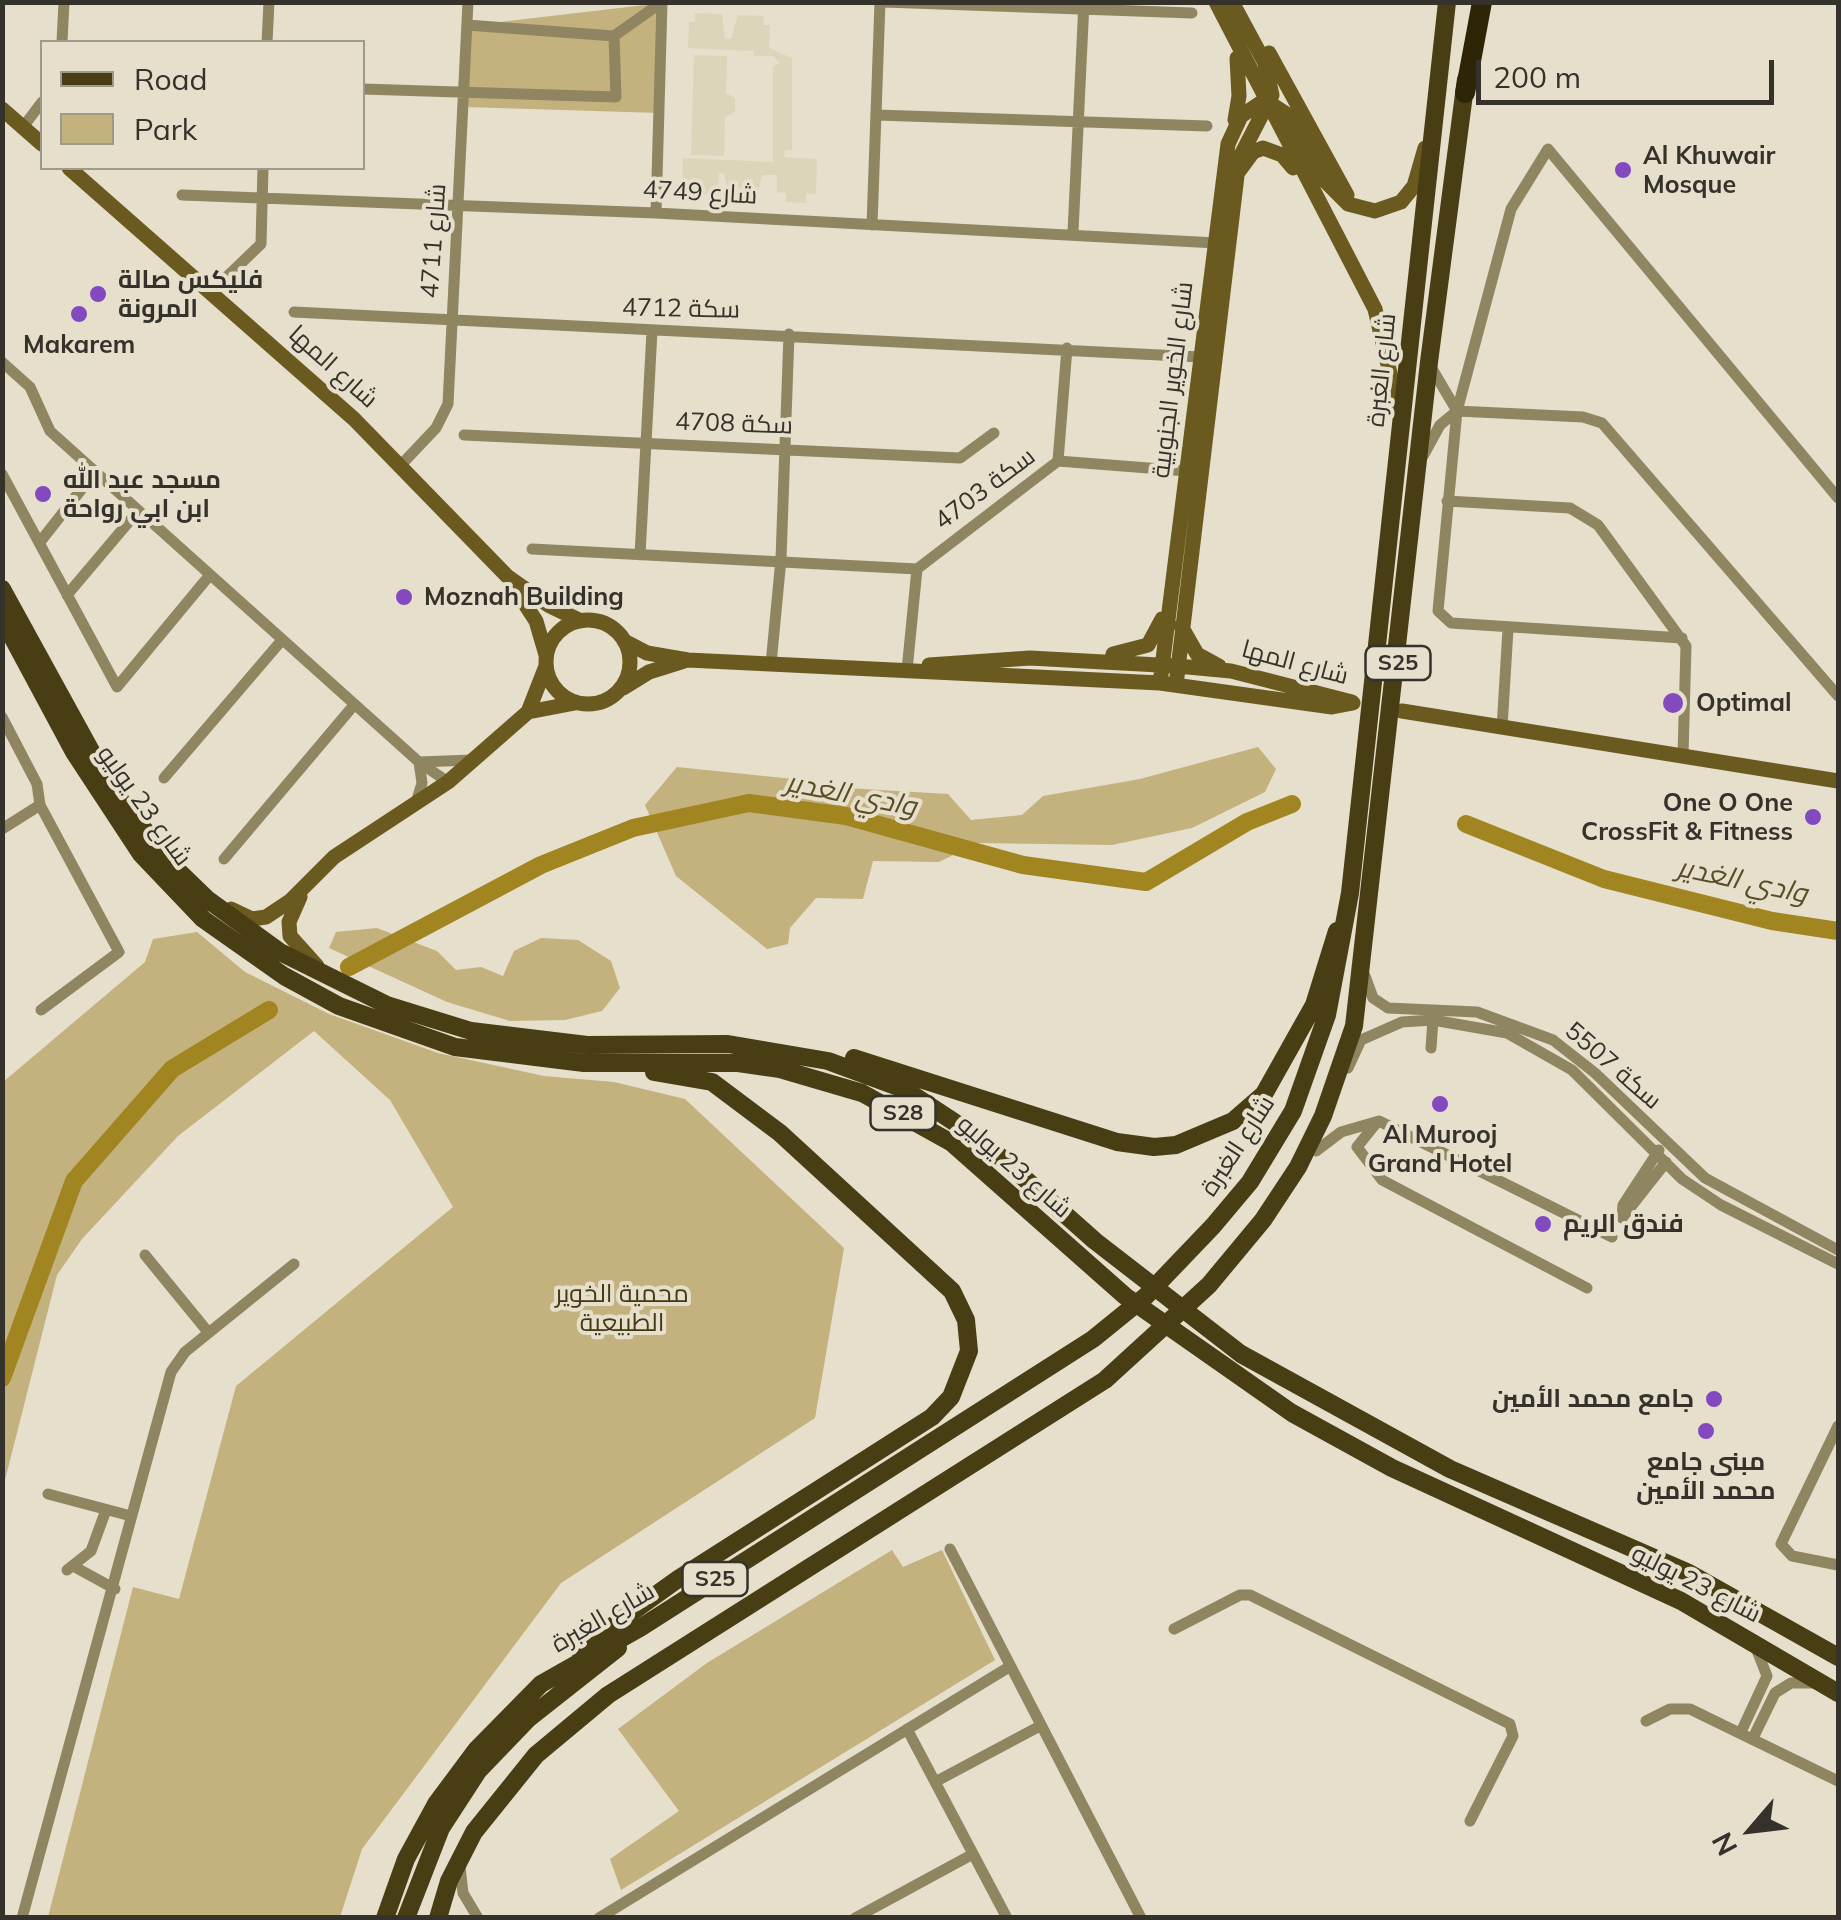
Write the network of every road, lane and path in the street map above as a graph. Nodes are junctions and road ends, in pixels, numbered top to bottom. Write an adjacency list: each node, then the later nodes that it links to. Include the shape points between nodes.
1 (64, 2): 16 (street)
2 (269, 2): 17 (street)
3 (468, 2): 13 (street, 4711 شارع)
4 (662, 2): 14 (street); 38 (street)
5 (882, 2): 11 (street); 25 (street)
6 (1216, 2): 15 (street)
7 (1235, 2): 21 (street, via 1266,63); 36 (street)
8 (1447, 2): 24 (main road, شارع الغبرة / S25)
9 (1474, 2): 20 (main road, شارع الغبرة / S25)
10 (1482, 2): 20 (highway)
11 (1084, 6): 12 (street); 26 (street)
12 (1192, 13)
13 (468, 25): 14 (street); 19 (street, 4711 شارع)
14 (614, 36): 19 (street, via 616,96)
15 (1230, 36): 21 (street); 29 (street, شارع الخوير الجنوبية, via 1240,81)
16 (62, 40)
17 (268, 40)
18 (365, 88): 19 (street)
19 (465, 92): 37 (street, 4711 شارع)
20 (1465, 93): 51 (main road, شارع الغبرة / S25)
21 (1268, 102): 29 (street, via 1245,111); 33 (street, شارع الخوير الجنوبية, via 1243,144); 36 (street, via 1293,122 1332,191); 42 (street)
22 (40, 105): 28 (street)
23 (2, 109): 28 (street)
24 (1435, 110): 36 (street, via 1408,195 1385,209); 53 (main road, شارع الغبرة / S25)
25 (876, 115): 26 (street); 39 (street)
26 (1078, 121): 27 (street); 40 (street)
27 (1206, 126)
28 (23, 127): 30 (street)
29 (1233, 127): 41 (street, شارع الخوير الجنوبية)
30 (40, 142)
31 (71, 170): 43 (street, شارع المها)
32 (263, 170): 35 (street)
33 (1236, 180): 42 (street, via 1253,152 1282,155); 79 (street, شارع الخوير الجنوبية)
34 (182, 196): 35 (street, 4749 شارع)
35 (262, 198): 37 (street, 4749 شارع); 43 (street, via 261,244)
36 (1356, 205)
37 (460, 207): 38 (street, 4749 شارع); 45 (street, 4711 شارع)
38 (656, 213): 39 (street, 4749 شارع)
39 (872, 226): 40 (street, 4749 شارع)
40 (1072, 232): 41 (street, 4749 شارع)
41 (1216, 242): 49 (street, شارع الخوير الجنوبية)
42 (1348, 255): 53 (street, via 1381,328)
43 (211, 292): 60 (street, شارع المها)
44 (294, 312): 45 (street, سكة 4712)
45 (451, 322): 46 (street, سكة 4712); 60 (street, 4711 شارع, via 448,404 436,428)
46 (652, 332): 47 (street, سكة 4712); 56 (street)
47 (789, 334): 48 (street, سكة 4712); 57 (street)
48 (1067, 348): 49 (street, سكة 4712); 58 (street)
49 (1200, 357): 61 (street, شارع الخوير الجنوبية)
50 (2, 362): 62 (street, via 30,387 50,431)
51 (1430, 362): 52 (street); 59 (main road, شارع الغبرة / S25)
52 (1457, 411): 59 (street, via 1434,434); 64 (street, via 1511,208 1548,150); 65 (street); 93 (street, via 1582,417 1610,428)
53 (1401, 425): 112 (main road, شارع الغبرة / S25)
54 (994, 433): 57 (street, سكة 4708, via 960,458)
55 (464, 435): 56 (street, سكة 4708)
56 (644, 444): 57 (street, سكة 4708); 69 (street)
57 (786, 448): 70 (street)
58 (1058, 462): 61 (street, 4703 سكة); 71 (street, 4703 سكة)
59 (1420, 463): 113 (main road, شارع الغبرة / S25)
60 (400, 466): 73 (street, شارع المها)
61 (1187, 471): 76 (street, شارع الخوير الجنوبية)
62 (95, 472): 66 (street); 67 (street)
63 (2, 474): 67 (street)
64 (1838, 498)
65 (1446, 501): 80 (street, via 1441,618); 81 (street, via 1579,510)
66 (138, 511): 72 (street); 75 (street)
67 (40, 542): 75 (street)
68 (532, 548): 69 (street)
69 (640, 555): 70 (street)
70 (781, 559): 71 (street); 87 (street)
71 (917, 569): 89 (street)
72 (209, 576): 75 (street, via 118,687); 82 (street)
73 (507, 576): 78 (street, شارع المها); 86 (street, شارع المها, via 536,621)
74 (2, 589): 109 (main road, شارع 23 يوليو / S28, via 87,747)
75 (66, 594)
76 (1168, 606): 85 (street, via 1148,646); 88 (street, شارع الخوير الجنوبية)
77 (2, 618): 119 (main road, شارع 23 يوليو / S28, via 109,808 141,854 217,930 339,1006 402,1030 475,1050)
78 (581, 621): 83 (street, via 610,626); 86 (street, via 562,629)
79 (1180, 624): 88 (street, شارع الخوير الجنوبية); 90 (street, via 1201,658)
80 (1508, 629): 81 (street); 99 (street)
81 (1682, 638): 100 (street, via 1688,654)
82 (282, 640): 95 (street); 103 (street)
83 (624, 641): 84 (street, شارع المها); 92 (street, via 630,666)
84 (688, 660): 87 (street, شارع المها); 92 (street, شارع المها)
85 (1102, 660): 88 (street, شارع المها); 89 (street, شارع المها, via 1030,658)
86 (546, 661): 94 (street, via 555,689); 97 (street)
87 (771, 664): 89 (street, شارع المها)
88 (1170, 665): 90 (street, شارع المها); 91 (street, شارع الخوير الجنوبية)
89 (907, 670): 91 (street, شارع المها)
90 (1232, 671): 91 (street, شارع المها, via 1353,702 1332,707)
91 (1168, 684)
92 (620, 690): 94 (street, via 599,703)
93 (1838, 696)
94 (575, 703): 97 (street)
95 (354, 705): 102 (street); 110 (street)
96 (1402, 711): 99 (street)
97 (528, 712): 101 (street)
98 (2, 716): 107 (street, via 37,784)
99 (1502, 728): 100 (street)
100 (1684, 755): 104 (street)
101 (472, 760): 102 (street); 105 (street)
102 (420, 762): 105 (street); 106 (street)
103 (164, 778)
104 (1838, 781)
105 (448, 782): 106 (street)
106 (416, 803): 111 (street, via 362,836)
107 (40, 805): 108 (street); 115 (street, via 120,952)
108 (2, 829)
109 (145, 832): 111 (street, via 239,916 266,917); 114 (main road, شارع 23 يوليو / S28, via 207,899 248,930 324,978)
110 (224, 859)
111 (307, 885): 114 (street, via 290,922 297,948)
112 (1350, 892): 117 (main road, via 1314,1006 1275,1078 1233,1121 1176,1144 1117,1142 812,1048 734,1036); 139 (main road, شارع الغبرة / S25, via 1327,1015 1293,1111 1250,1182 1178,1265 1125,1314 1031,1382)
113 (1365, 956): 121 (street, سكة 5507, via 1367,990 1380,1004 1478,1012 1529,1028 1575,1055); 130 (main road, شارع الغبرة / S25, via 1354,1026 1322,1116 1298,1167)
114 (387, 1005): 117 (main road, شارع 23 يوليو / S28, via 522,1039)
115 (42, 1010)
116 (1433, 1020): 118 (street); 122 (street, سكة 5507, via 1388,1026 1361,1040); 123 (street, سكة 5507, via 1507,1033 1552,1055)
117 (703, 1043): 142 (main road, شارع 23 يوليو / S28, via 828,1061 904,1090 980,1139 1095,1242 1241,1354 1434,1461 1688,1573)
118 (1431, 1048)
119 (584, 1063): 141 (main road, شارع 23 يوليو / S28, via 738,1063 829,1082 880,1101 952,1143 1125,1296 1292,1414); 144 (main road, via 697,1078 741,1100 941,1278 961,1305 969,1351 952,1397 932,1416 626,1614)
120 (1379, 1120): 122 (street, via 1341,1132); 124 (street); 129 (street, via 1358,1147 1376,1175)
121 (1670, 1148): 123 (street); 125 (street, سكة 5507, via 1722,1189)
122 (1316, 1151): 130 (main road, via 1278,1219)
123 (1659, 1160): 128 (street, سكة 5507, via 1721,1204)
124 (1612, 1238)
125 (1838, 1250)
126 (145, 1255): 131 (street)
127 (294, 1264): 131 (street)
128 (1838, 1264)
129 (1587, 1288)
130 (1213, 1289): 154 (main road, شارع الغبرة / S25, via 1106,1380 608,1695 524,1769)
131 (208, 1332): 135 (street, via 170,1372)
132 (1838, 1426): 137 (street, via 1782,1544 1792,1556)
133 (48, 1494): 134 (street)
134 (106, 1510): 135 (street); 138 (street, via 95,1544 70,1568)
135 (131, 1516): 138 (street)
136 (950, 1550): 143 (street)
137 (1838, 1565)
138 (115, 1590): 155 (street)
139 (640, 1628): 144 (main road, شارع الغبرة / S25); 157 (main road, via 528,1719 478,1771 441,1828)
140 (1174, 1629): 152 (street, via 1250,1595 1510,1724 1513,1736)
141 (1734, 1629): 145 (main road, شارع 23 يوليو / S28); 149 (street, via 1766,1667)
142 (1838, 1656)
143 (1009, 1667): 147 (street); 148 (street)
144 (541, 1684): 156 (main road, شارع الغبرة / S25, via 488,1736 436,1804)
145 (1833, 1690): 149 (street, via 1800,1681 1782,1686)
146 (1646, 1721): 149 (street, via 1680,1708)
147 (1040, 1726): 151 (street); 163 (street)
148 (907, 1729): 151 (street); 160 (street)
149 (1747, 1735): 150 (street)
150 (1838, 1781)
151 (935, 1782): 153 (street)
152 (1470, 1821)
153 (973, 1854): 161 (street); 162 (street)
154 (460, 1856): 158 (main road, شارع الغبرة / S25); 159 (street, via 463,1894)
155 (22, 1918)
156 (385, 1918)
157 (406, 1918)
158 (438, 1918)
159 (478, 1918)
160 (599, 1918)
161 (855, 1918)
162 (1008, 1918)
163 (1141, 1918)

